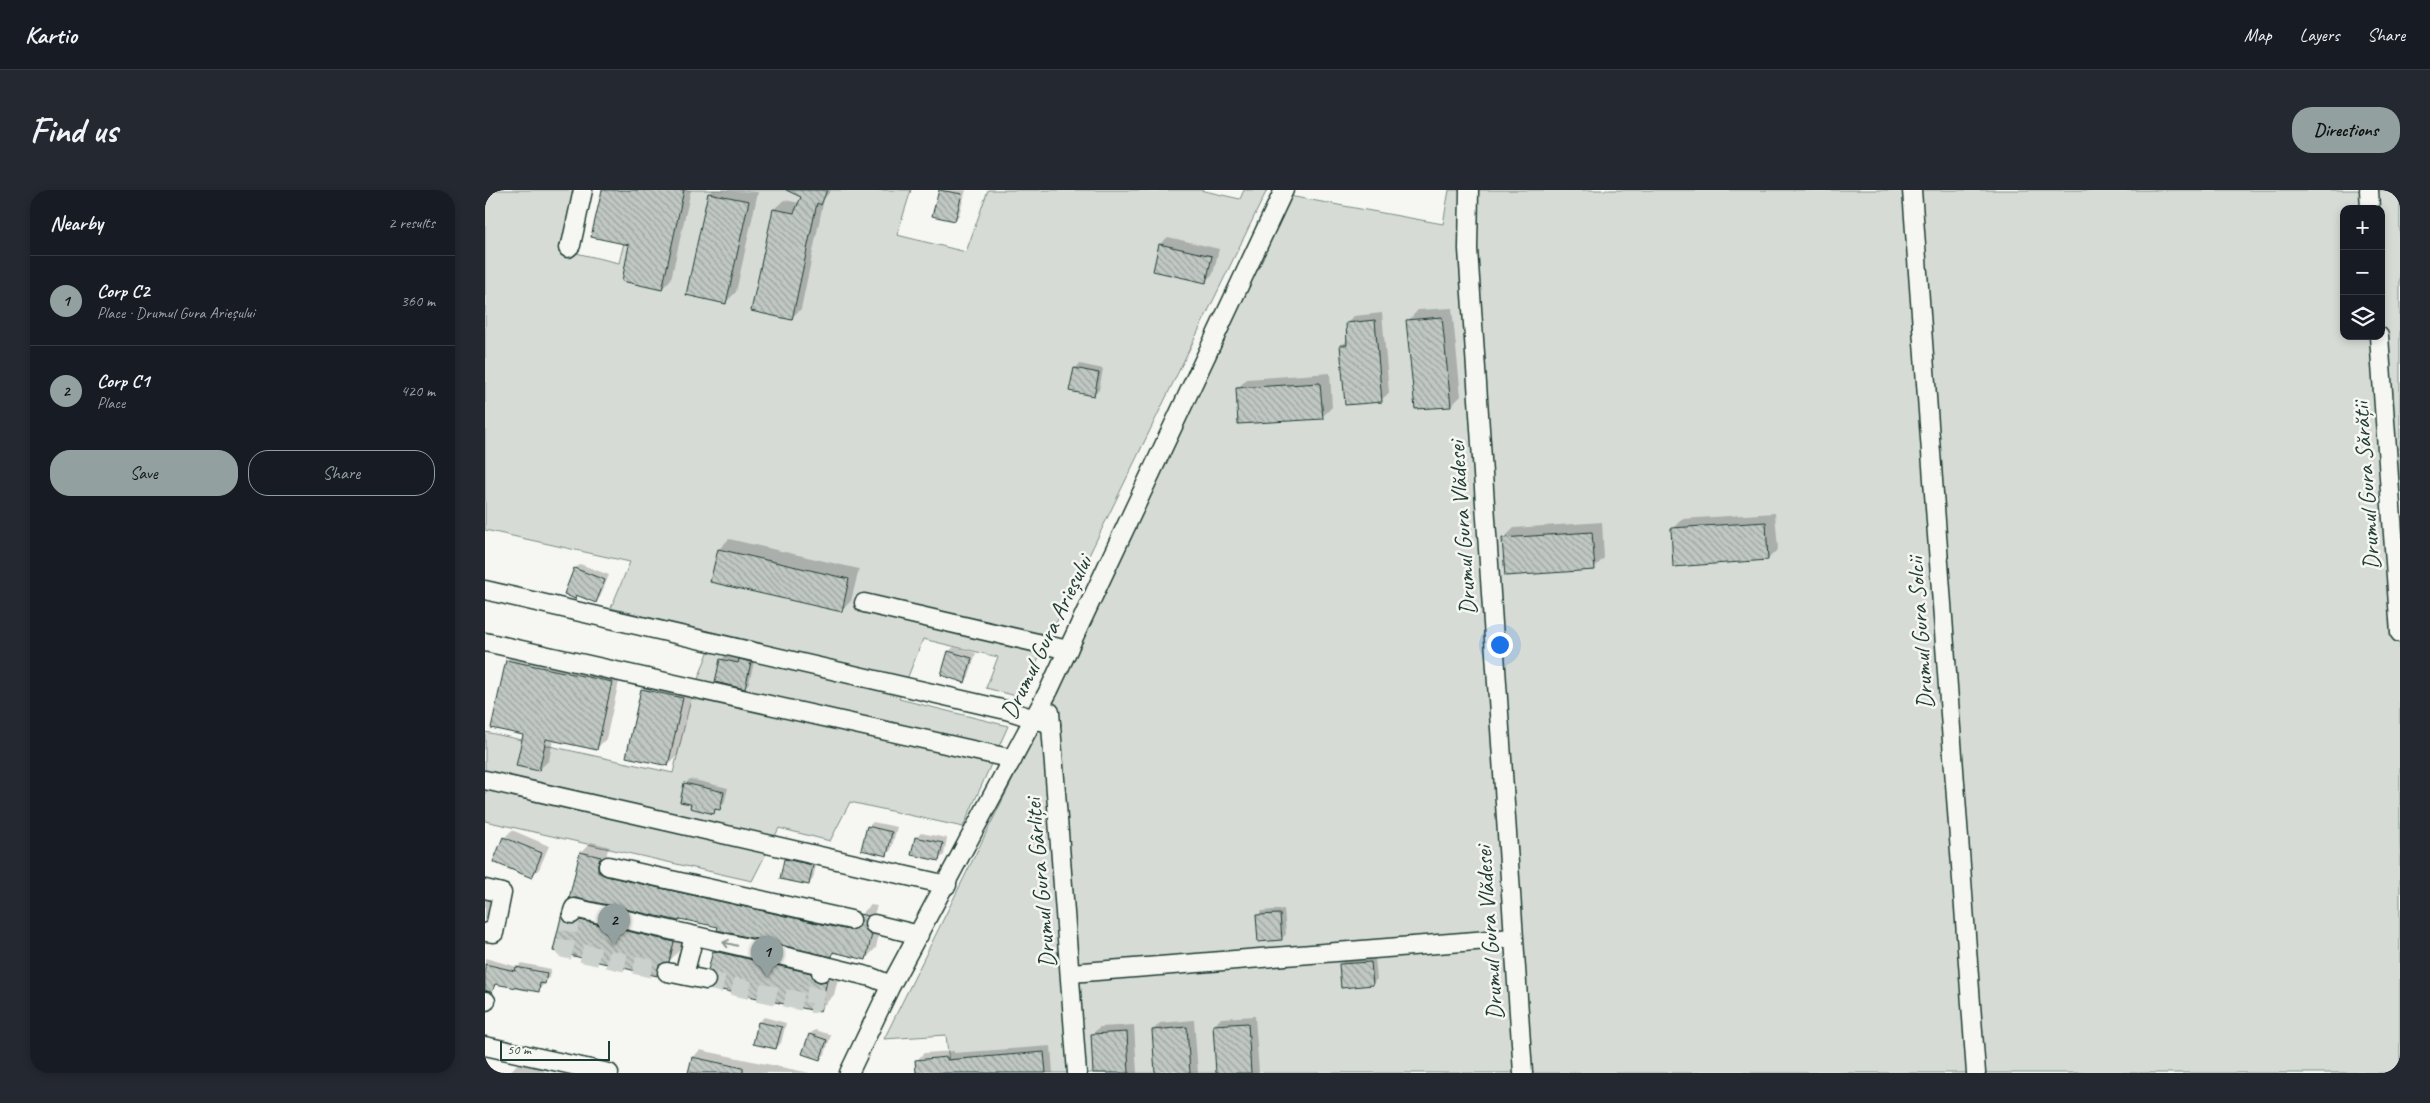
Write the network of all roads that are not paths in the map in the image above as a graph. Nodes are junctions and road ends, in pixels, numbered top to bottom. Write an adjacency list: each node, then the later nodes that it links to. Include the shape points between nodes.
1 (583, 190): 7 (street)
2 (1284, 190): 13 (street, Drumul Gura Arieșului)
3 (1469, 190): 28 (street, Drumul Gura Vlădesei, via 1468,249)
4 (1912, 190): 37 (street, Drumul Gura Solcii)
5 (2369, 190): 6 (street)
6 (2370, 205)
7 (568, 248)
8 (2379, 340): 11 (street, Drumul Gura Sărății)
9 (485, 590): 15 (street)
10 (864, 603): 13 (street)
11 (2400, 633)
12 (485, 642): 17 (street)
13 (1068, 650): 14 (street, Drumul Gura Arieșului)
14 (1049, 690): 15 (street, Drumul Gura Arieșului); 16 (street, Drumul Gura Gârliței)
15 (1034, 718): 16 (street); 17 (street, Drumul Gura Arieșului)
16 (1051, 724): 29 (street, Drumul Gura Gârliței)
17 (1013, 758): 20 (street, Drumul Gura Arieșului)
18 (485, 780): 20 (street)
19 (608, 866): 23 (street)
20 (947, 884): 26 (street, Drumul Gura Arieșului)
21 (485, 889): 25 (street, via 502,893 494,933)
22 (572, 914): 27 (street, via 574,908)
23 (851, 920)
24 (874, 924): 26 (street)
25 (487, 932)
26 (919, 935): 31 (street, Drumul Gura Arieșului)
27 (694, 936): 30 (street, via 675,974); 31 (street, one-way to 27, via 871,977 822,969)
28 (1513, 938): 29 (street); 36 (street, Drumul Gura Vlădesei)
29 (1071, 973): 35 (street, Drumul Gura Gârliței)
30 (706, 980)
31 (891, 985): 34 (street, Drumul Gura Arieșului)
32 (485, 1046): 33 (street)
33 (609, 1073)
34 (849, 1073)
35 (1077, 1073)
36 (1523, 1073)
37 (1976, 1073)

